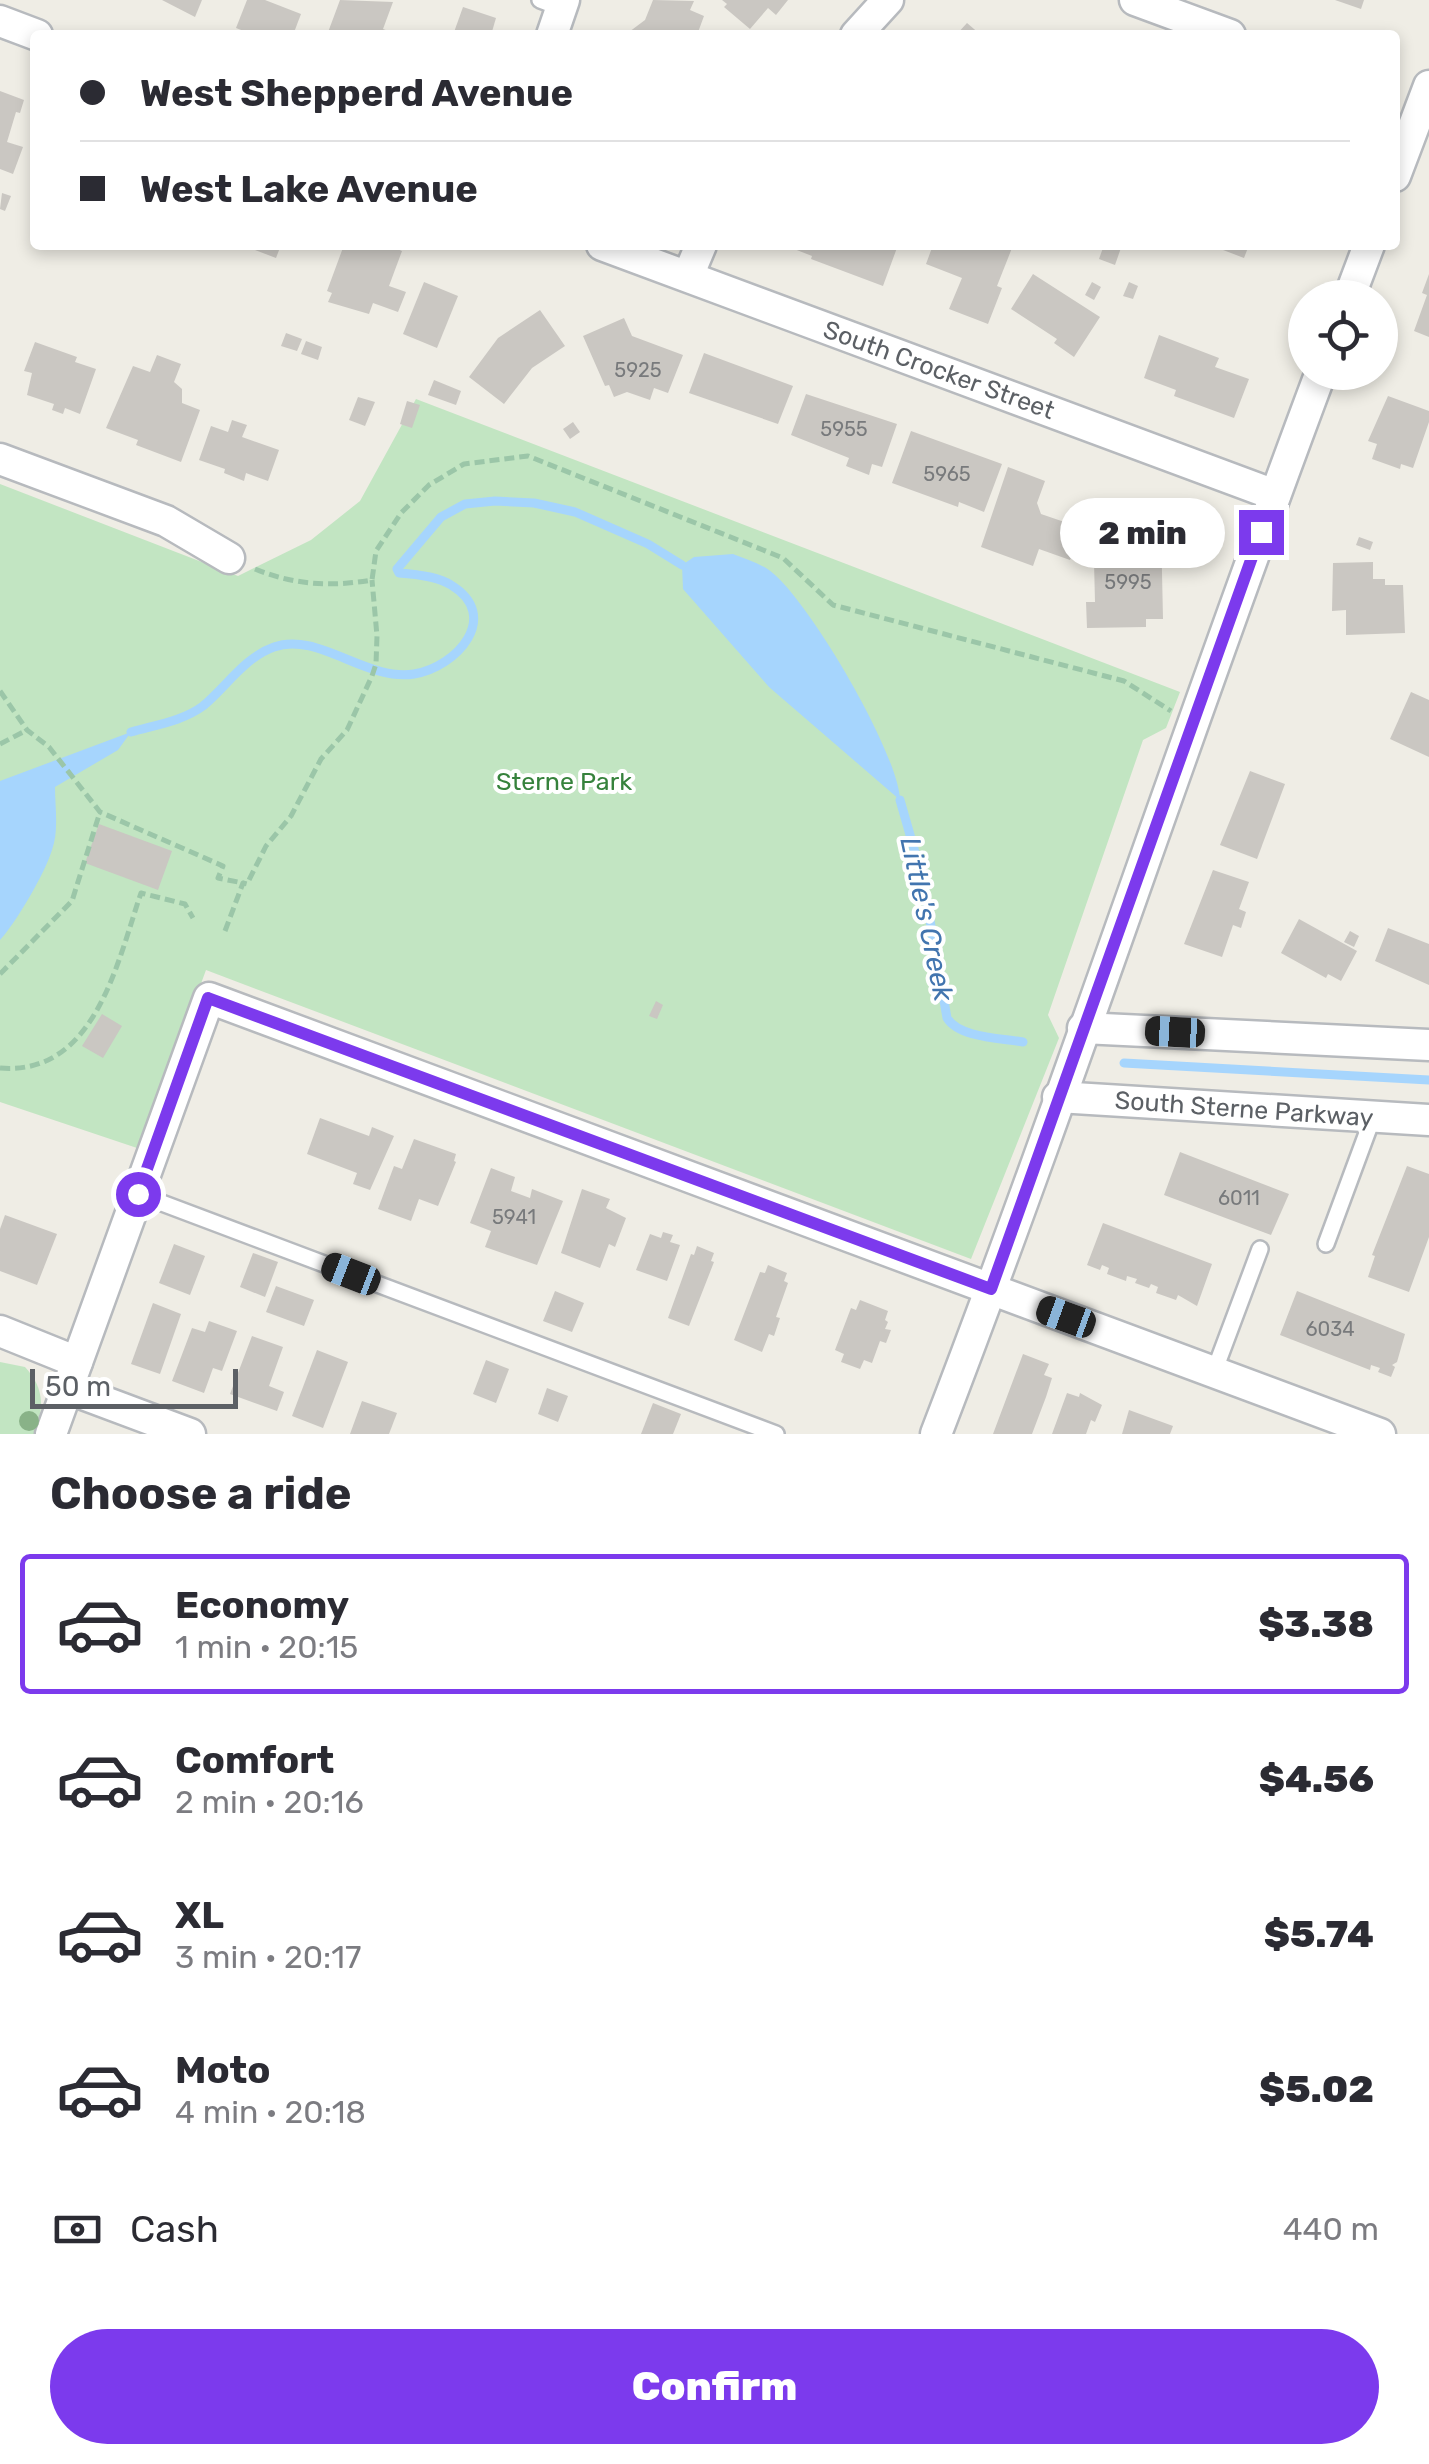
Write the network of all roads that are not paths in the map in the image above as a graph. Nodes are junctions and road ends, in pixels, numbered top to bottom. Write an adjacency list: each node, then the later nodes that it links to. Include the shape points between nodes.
1 (888, 0): 4 (street)
2 (1135, 0): 5 (street)
3 (0, 21): 6 (street)
4 (861, 30)
5 (1216, 30)
6 (30, 32)
7 (1415, 96): 8 (street)
8 (1400, 156)
9 (616, 250): 12 (street, South Crocker Street)
10 (699, 250): 12 (street)
11 (1367, 250): 13 (street)
12 (688, 276): 16 (street, South Crocker Street)
13 (1356, 280)
14 (1314, 390): 16 (street)
15 (0, 459): 17 (street, via 166,520)
16 (1274, 494): 18 (street)
17 (229, 558)
18 (1083, 1028): 19 (street); 20 (street)
19 (1429, 1045)
20 (1058, 1097): 21 (street, South Sterne Parkway); 26 (street)
21 (1373, 1117): 22 (street, South Sterne Parkway); 24 (lane)
22 (1429, 1120)
23 (138, 1194): 26 (street, via 208,998); 29 (street); 32 (lane)
24 (1326, 1244)
25 (1260, 1248): 28 (lane)
26 (991, 1289): 28 (street); 33 (street)
27 (0, 1331): 29 (street)
28 (1214, 1372): 34 (street)
29 (72, 1375): 30 (street); 31 (street)
30 (51, 1434)
31 (190, 1434)
32 (776, 1434)
33 (936, 1434)
34 (1380, 1434)

